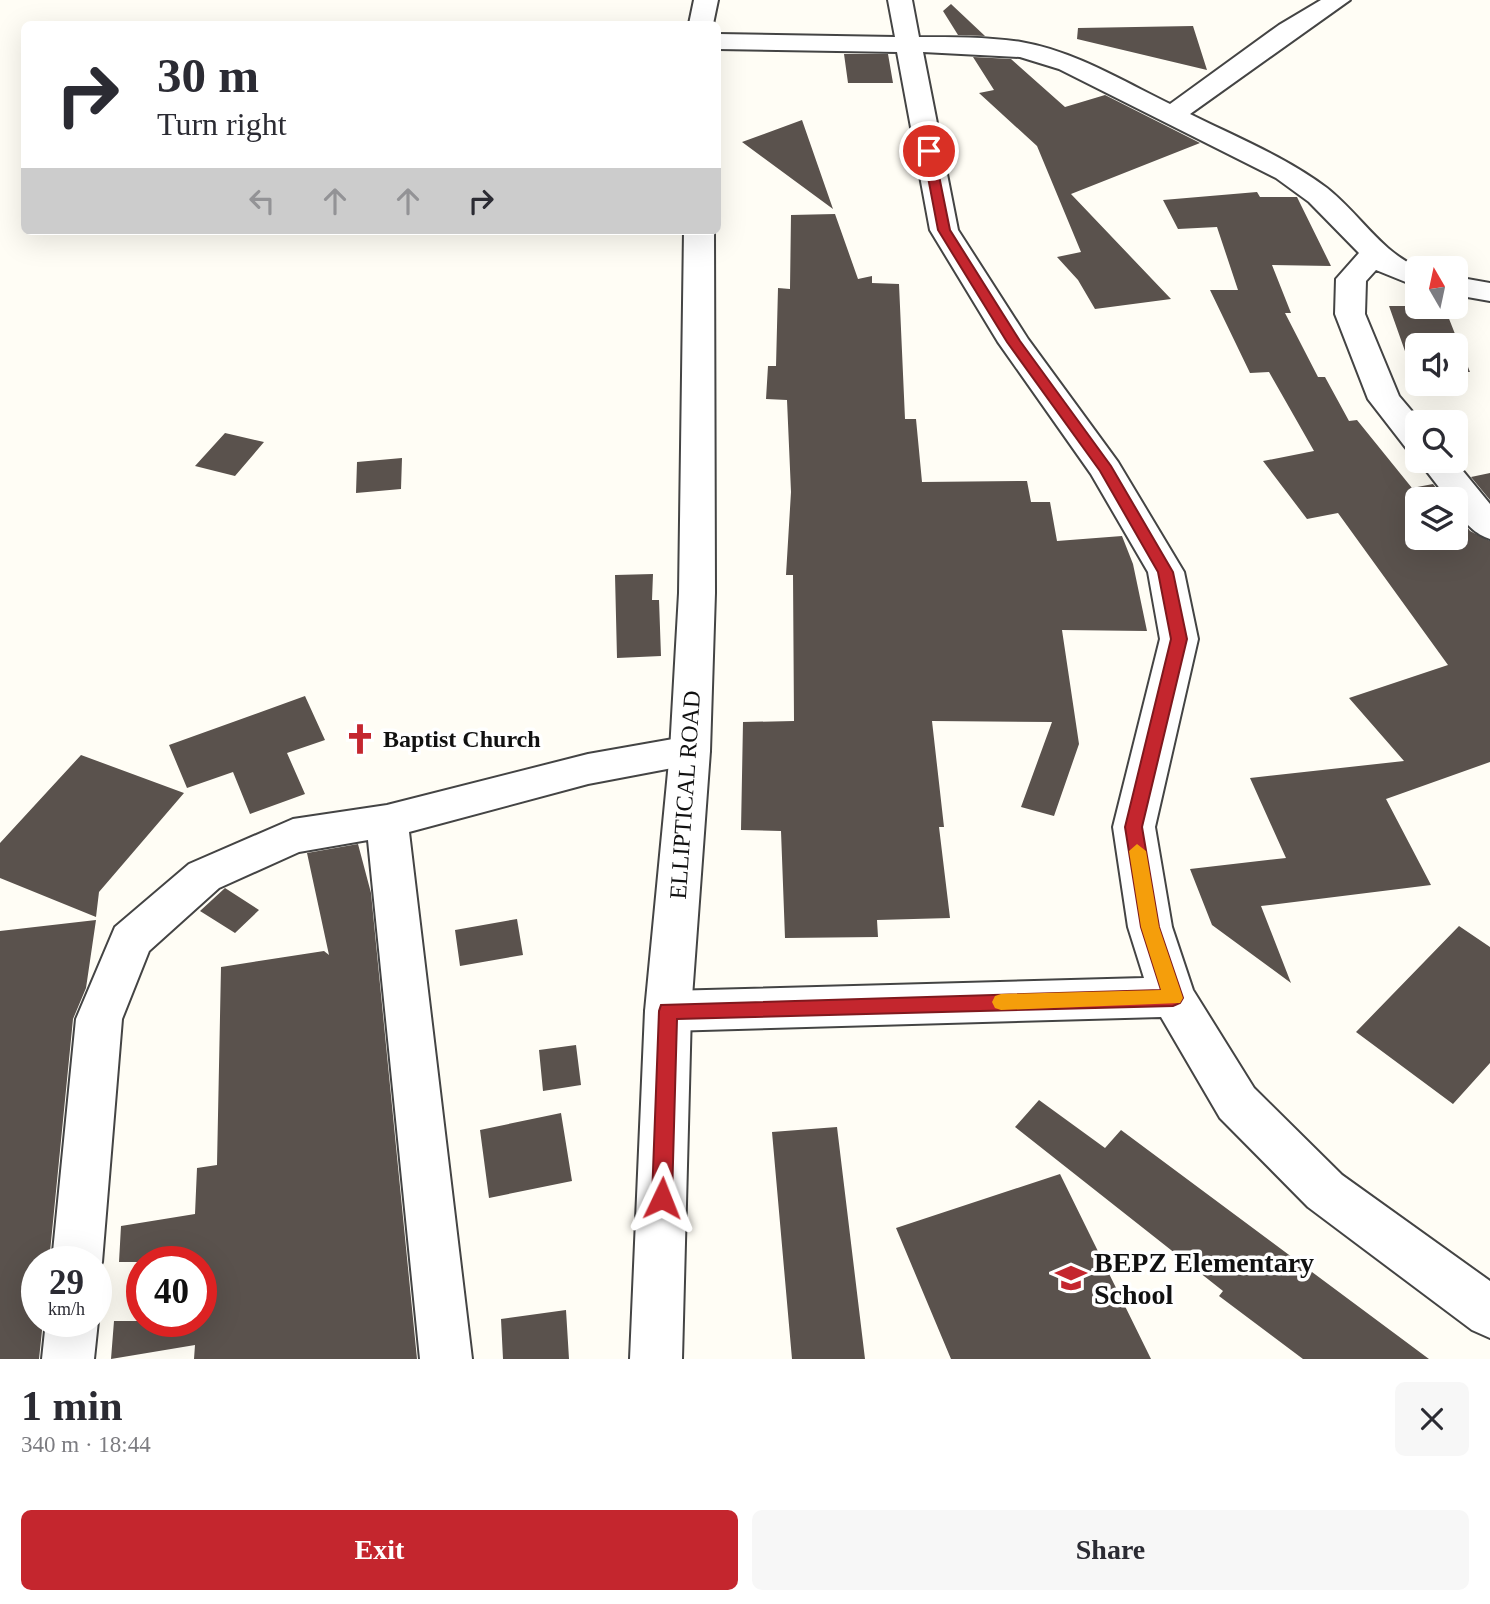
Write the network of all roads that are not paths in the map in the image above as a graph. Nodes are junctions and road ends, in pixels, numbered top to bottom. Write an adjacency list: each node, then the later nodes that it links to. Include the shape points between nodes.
1 (706, 0): 4 (street)
2 (900, 0): 6 (street)
3 (1338, 0): 7 (street, via 1288,30)
4 (702, 21)
5 (721, 42): 6 (street)
6 (908, 46): 7 (street, via 1023,50 1069,64); 18 (street, via 944,230 1014,342 1106,470 1166,572 1179,639 1133,827 1150,927)
7 (1172, 115): 9 (street, via 1286,172 1319,196)
8 (699, 235): 16 (street, ELLIPTICAL ROAD, via 700,446)
9 (1376, 253): 10 (street); 13 (street, via 1351,278 1350,314 1384,399)
10 (1405, 272)
11 (1468, 288): 12 (street)
12 (1490, 292)
13 (1405, 424)
14 (1445, 473): 15 (street)
15 (1490, 527)
16 (690, 751): 17 (street, via 588,769); 19 (street, ELLIPTICAL ROAD)
17 (387, 821): 20 (street, via 293,836 204,876 131,940 99,1019); 24 (street)
18 (1173, 998): 19 (street); 21 (street, via 1237,1103 1325,1191)
19 (668, 1011): 25 (street, ELLIPTICAL ROAD)
20 (78, 1246)
21 (1490, 1312)
22 (70, 1337): 23 (street)
23 (68, 1359)
24 (446, 1359)
25 (656, 1359)

